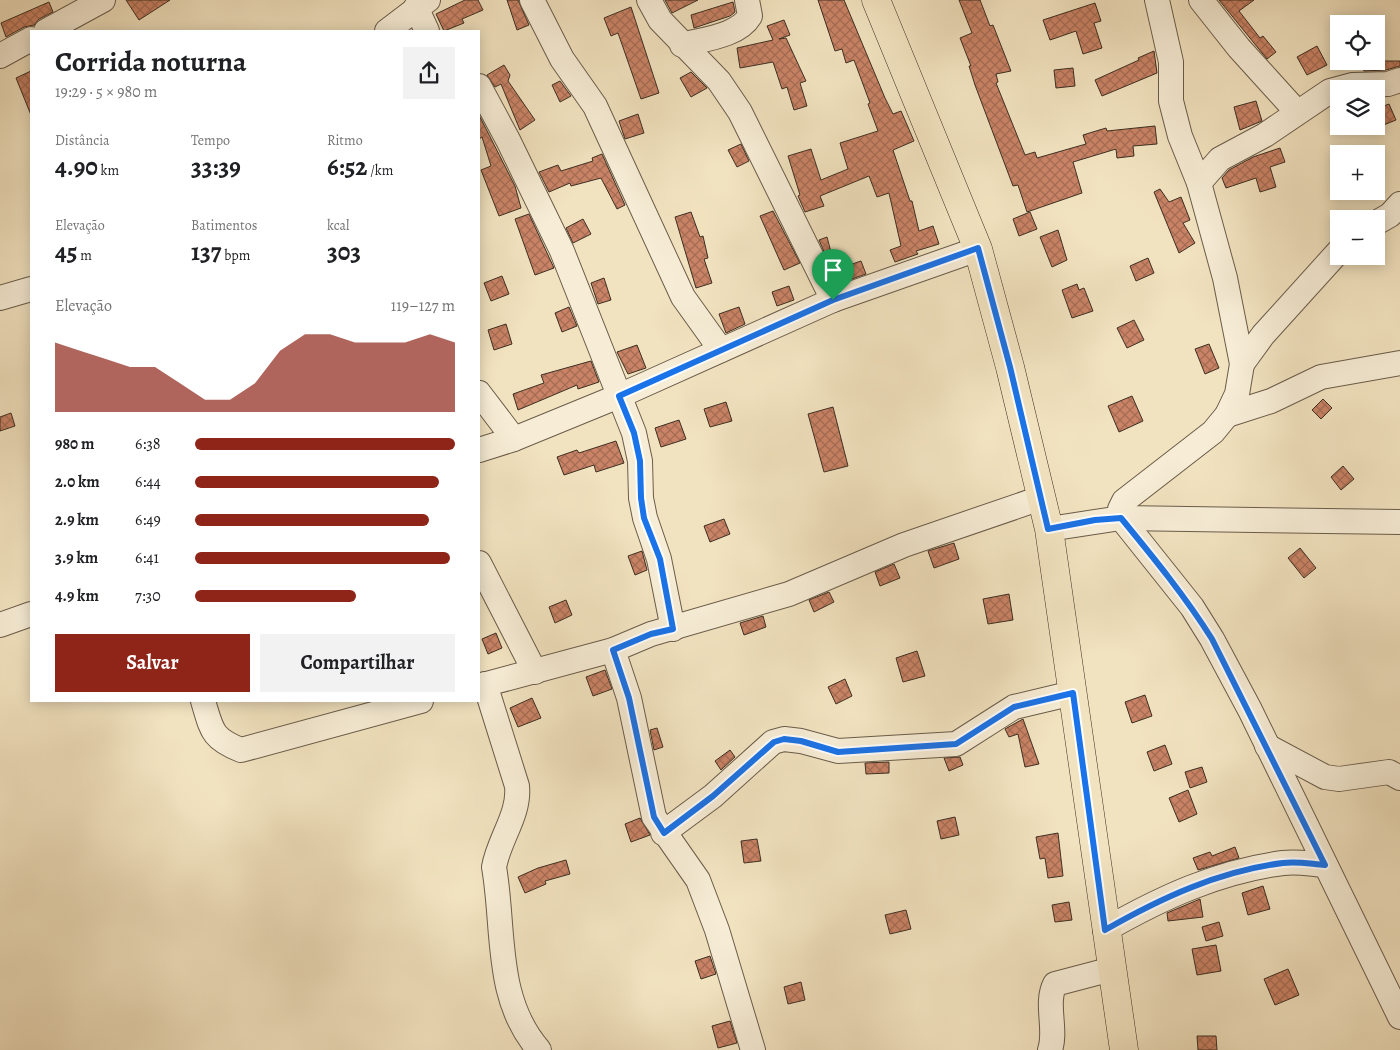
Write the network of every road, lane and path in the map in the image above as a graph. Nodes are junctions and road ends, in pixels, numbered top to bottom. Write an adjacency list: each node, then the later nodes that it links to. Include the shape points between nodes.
1 (103, 0): 9 (street)
2 (532, 0): 26 (street, via 562,59 595,106 684,297)
3 (650, 0): 13 (street, via 660,20)
4 (748, 0): 13 (street, via 750,16 745,24 735,30)
5 (876, 0): 21 (main road)
6 (1157, 0): 18 (street, via 1171,62 1171,101 1180,136)
7 (1201, 0): 17 (street)
8 (422, 4): 10 (street); 11 (street)
9 (48, 30)
10 (389, 30)
11 (427, 30)
12 (30, 40): 14 (street)
13 (682, 45): 25 (street, via 719,81 740,112)
14 (0, 56)
15 (1400, 80): 17 (street, via 1388,84 1352,85 1330,91)
16 (480, 88): 30 (street, via 562,251)
17 (1297, 112): 18 (street, via 1265,135 1220,159)
18 (1199, 183): 28 (street, via 1225,278)
19 (1400, 204): 20 (street)
20 (1385, 217)
21 (978, 248): 25 (street); 34 (main road)
22 (1330, 261): 28 (street, via 1263,335)
23 (30, 289): 24 (street)
24 (0, 298)
25 (833, 300): 26 (street)
26 (721, 350): 30 (street)
27 (1400, 363): 31 (street, via 1320,377 1271,401)
28 (1242, 364): 31 (street, via 1237,394)
29 (480, 394): 32 (street)
30 (619, 396): 32 (street); 41 (street, via 634,433 640,461 644,518 660,559)
31 (1227, 415): 35 (street, via 1214,432 1124,501 1120,509)
32 (514, 440): 33 (street)
33 (480, 450)
34 (1041, 498): 37 (main road); 41 (street, via 904,545 789,594)
35 (1121, 518): 36 (street); 37 (street); 48 (street, via 1192,607)
36 (1400, 522)
37 (1048, 529): 45 (main road)
38 (480, 565): 43 (street)
39 (30, 614): 40 (street)
40 (0, 625)
41 (673, 629): 42 (street, via 651,634)
42 (613, 650): 43 (street); 50 (street, via 629,698 654,817)
43 (535, 672): 44 (street)
44 (482, 685): 55 (street, via 518,796 494,867 507,986 519,1023)
45 (1073, 693): 50 (street, via 1014,707 956,744 838,752 801,741 784,739 774,742 713,796); 52 (main road)
46 (203, 702): 47 (street, via 212,731 223,743 241,750)
47 (418, 702)
48 (1267, 746): 49 (street, via 1325,777 1339,780 1389,772); 51 (street)
49 (1400, 778)
50 (664, 833): 56 (street, via 698,880 717,930)
51 (1325, 865): 52 (street, via 1284,863 1208,881 1151,904); 54 (street)
52 (1105, 930): 53 (main road)
53 (1112, 969): 57 (street, via 1055,984); 58 (main road)
54 (1400, 1016)
55 (538, 1050)
56 (753, 1050)
57 (1050, 1050)
58 (1124, 1050)

